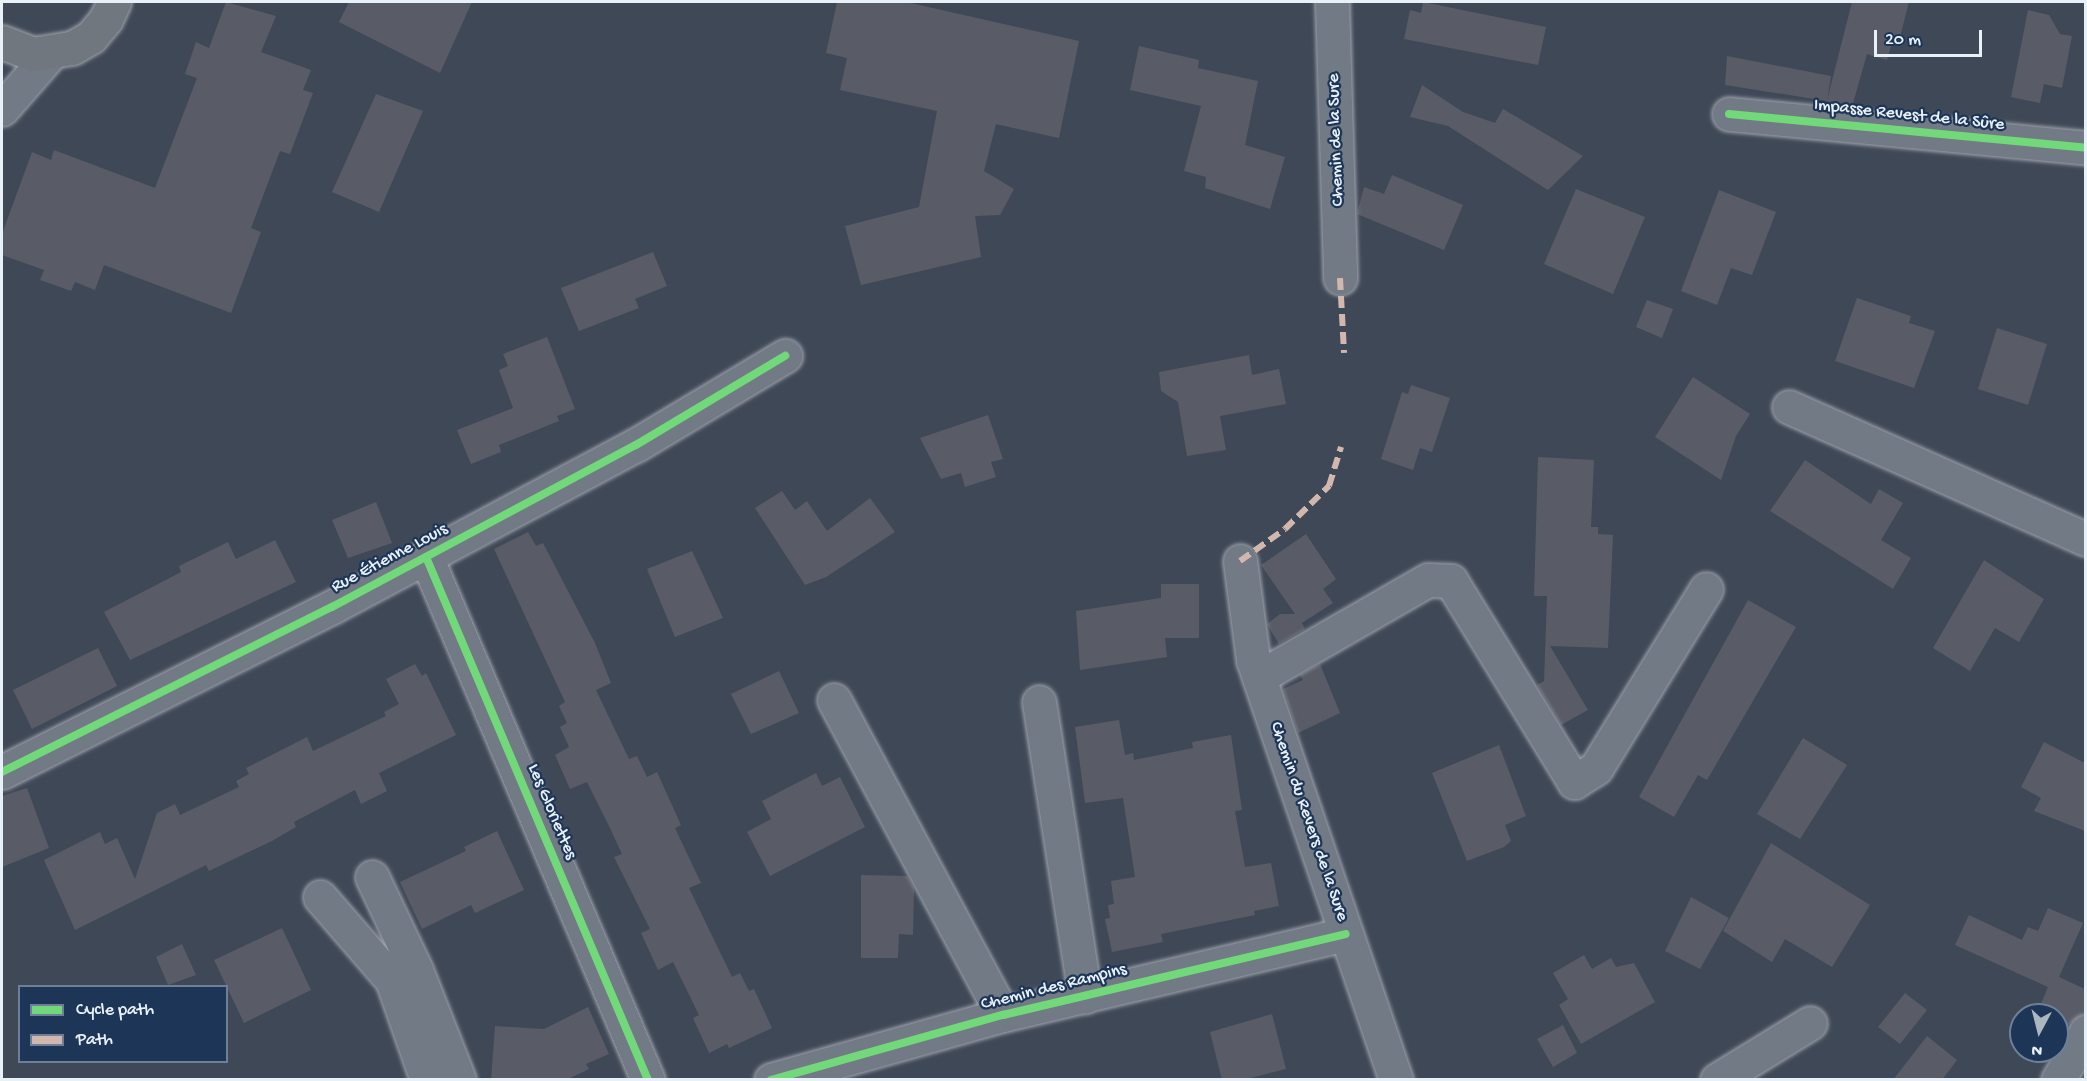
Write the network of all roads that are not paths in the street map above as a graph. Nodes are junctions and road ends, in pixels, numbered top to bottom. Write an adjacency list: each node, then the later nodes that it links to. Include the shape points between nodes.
1 (114, 2): 4 (main road, via 91,37)
2 (1332, 2): 8 (street, Chemin de la Sure)
3 (2, 42): 4 (main road, via 15,50)
4 (50, 54): 5 (street)
5 (2, 109)
6 (1729, 114): 7 (street, Impasse Revest de la Sûre)
7 (2085, 148)
8 (1340, 278)
9 (785, 356): 12 (street, Rue Étienne Louis, via 636,445)
10 (1790, 407): 11 (street)
11 (2085, 539)
12 (426, 557): 18 (street, Rue Étienne Louis); 28 (street, Les Gloriettes)
13 (1240, 561): 15 (street, Chemin du Revers de la Sure)
14 (1706, 590): 15 (street, via 1596,768 1574,782 1451,581 1428,580)
15 (1259, 678): 21 (street, Chemin du Revers de la Sure)
16 (834, 699): 23 (street)
17 (1038, 702): 22 (street)
18 (2, 772)
19 (372, 877): 27 (street, via 416,970)
20 (320, 897): 26 (street, via 392,980)
21 (1346, 934): 22 (street, Chemin des Rampins); 30 (street, Chemin du Revers de la Sure)
22 (1084, 996): 23 (street, Chemin des Rampins)
23 (1003, 1015): 29 (street, Chemin des Rampins)
24 (1810, 1023): 31 (street)
25 (2085, 1032): 32 (street)
26 (427, 1080)
27 (459, 1080)
28 (648, 1080)
29 (771, 1080)
30 (1396, 1080)
31 (1717, 1080)
32 (2058, 1080)

